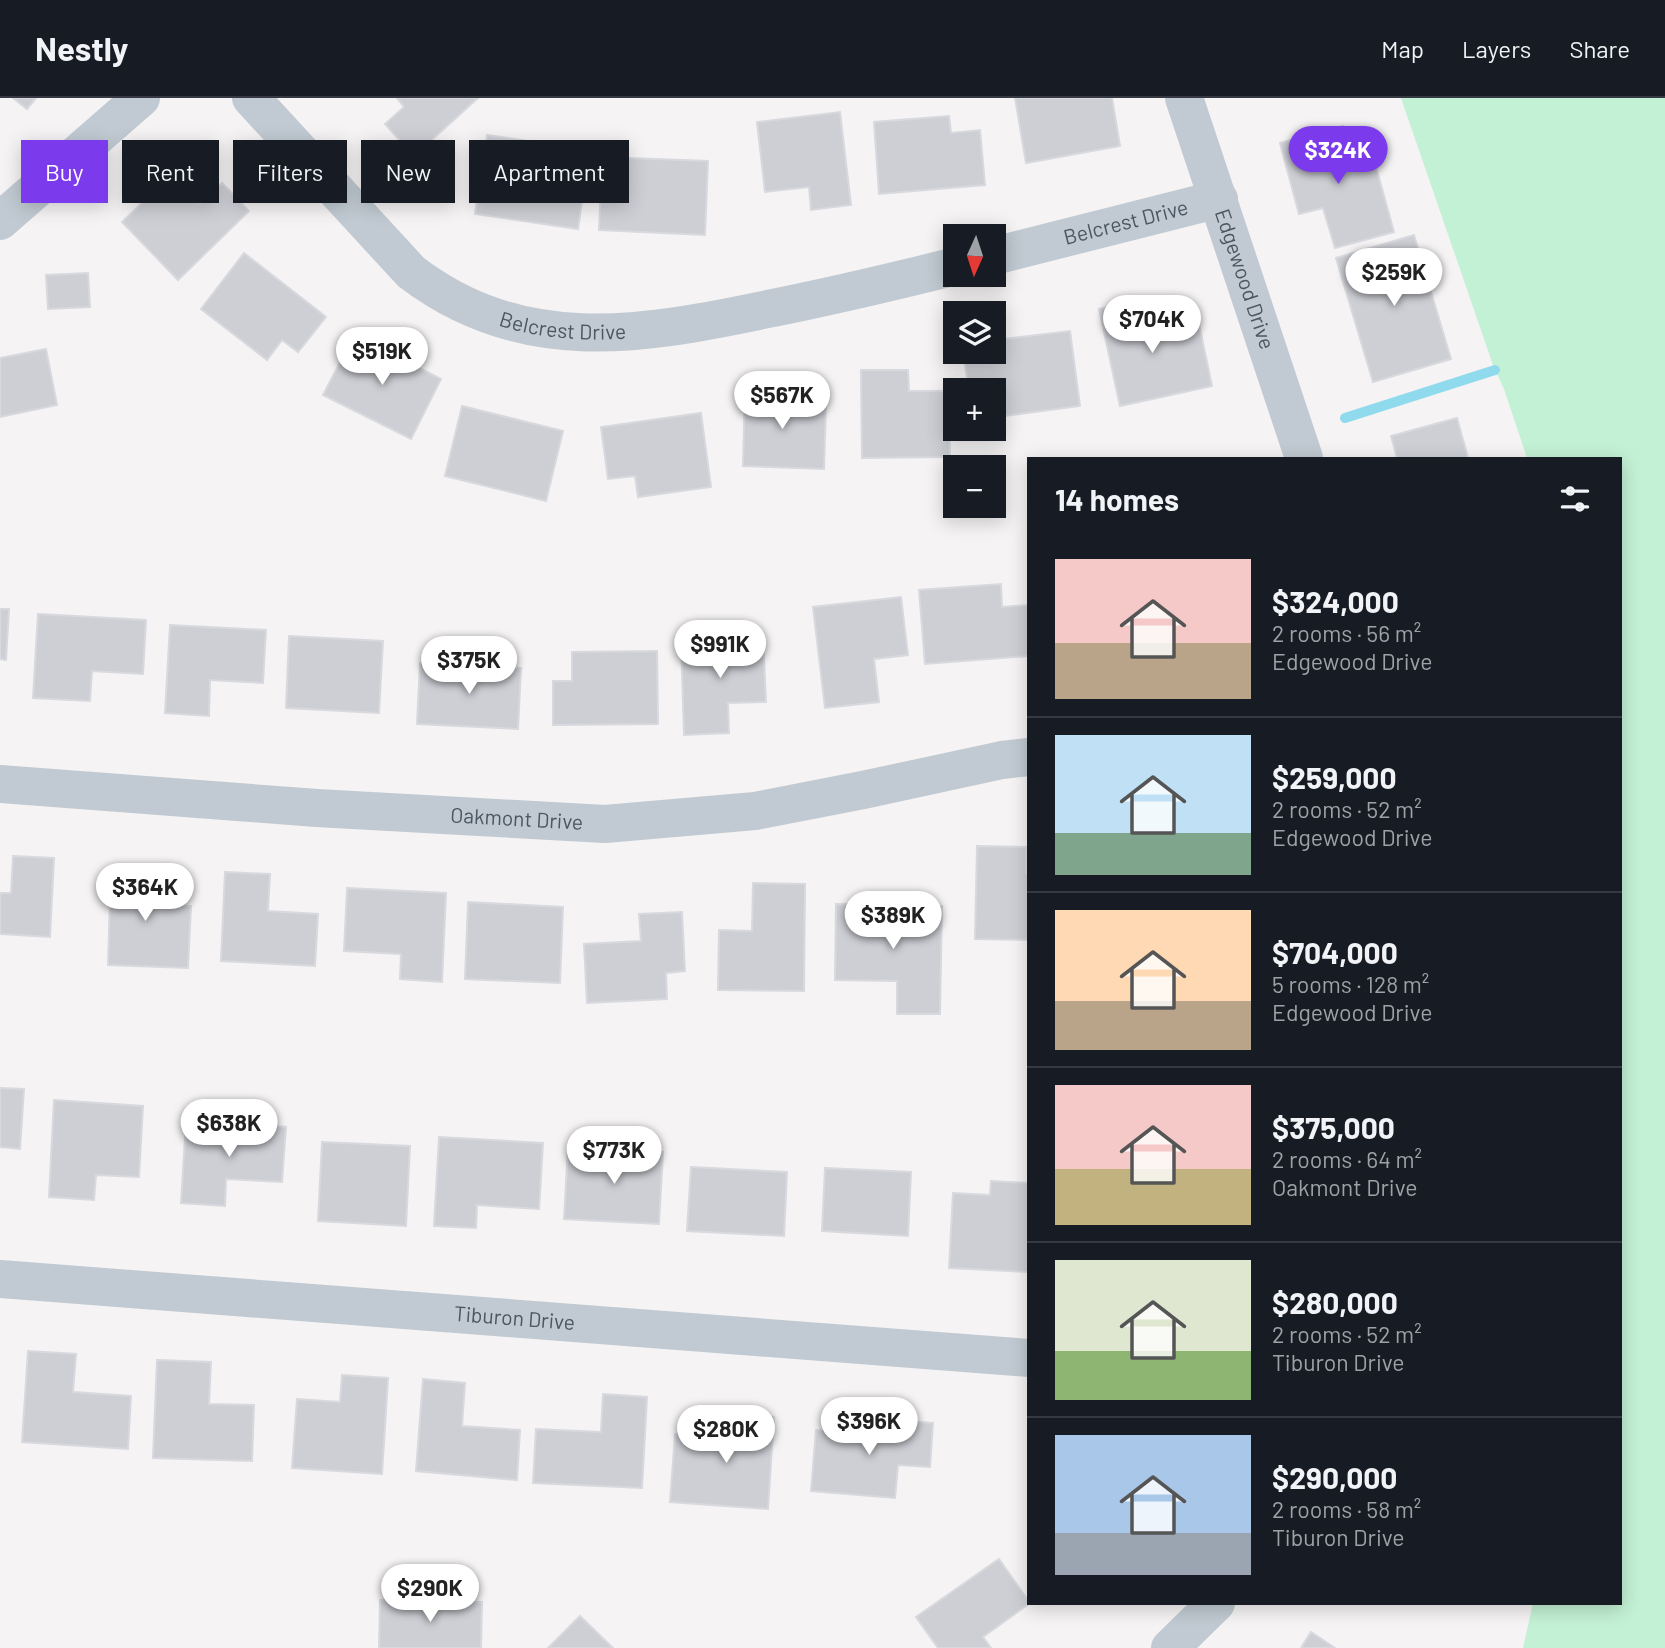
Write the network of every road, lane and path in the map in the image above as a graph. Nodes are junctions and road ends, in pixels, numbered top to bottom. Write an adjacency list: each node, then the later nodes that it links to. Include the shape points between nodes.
1 (141, 98): 5 (street)
2 (251, 98): 7 (street, Belcrest Drive, via 411,272 476,311 526,326 580,334 662,329 853,292)
3 (1184, 98): 4 (street, Edgewood Drive)
4 (1219, 199): 6 (street, Belcrest Drive); 8 (street, Edgewood Drive)
5 (0, 221)
6 (1006, 253)
7 (943, 269)
8 (1304, 457)
9 (1027, 757): 10 (street, Oakmont Drive, via 755,811 605,824)
10 (0, 784)
11 (0, 1279): 12 (street, Tiburon Drive)
12 (1027, 1358)
13 (1214, 1605): 14 (street)
14 (1170, 1648)

